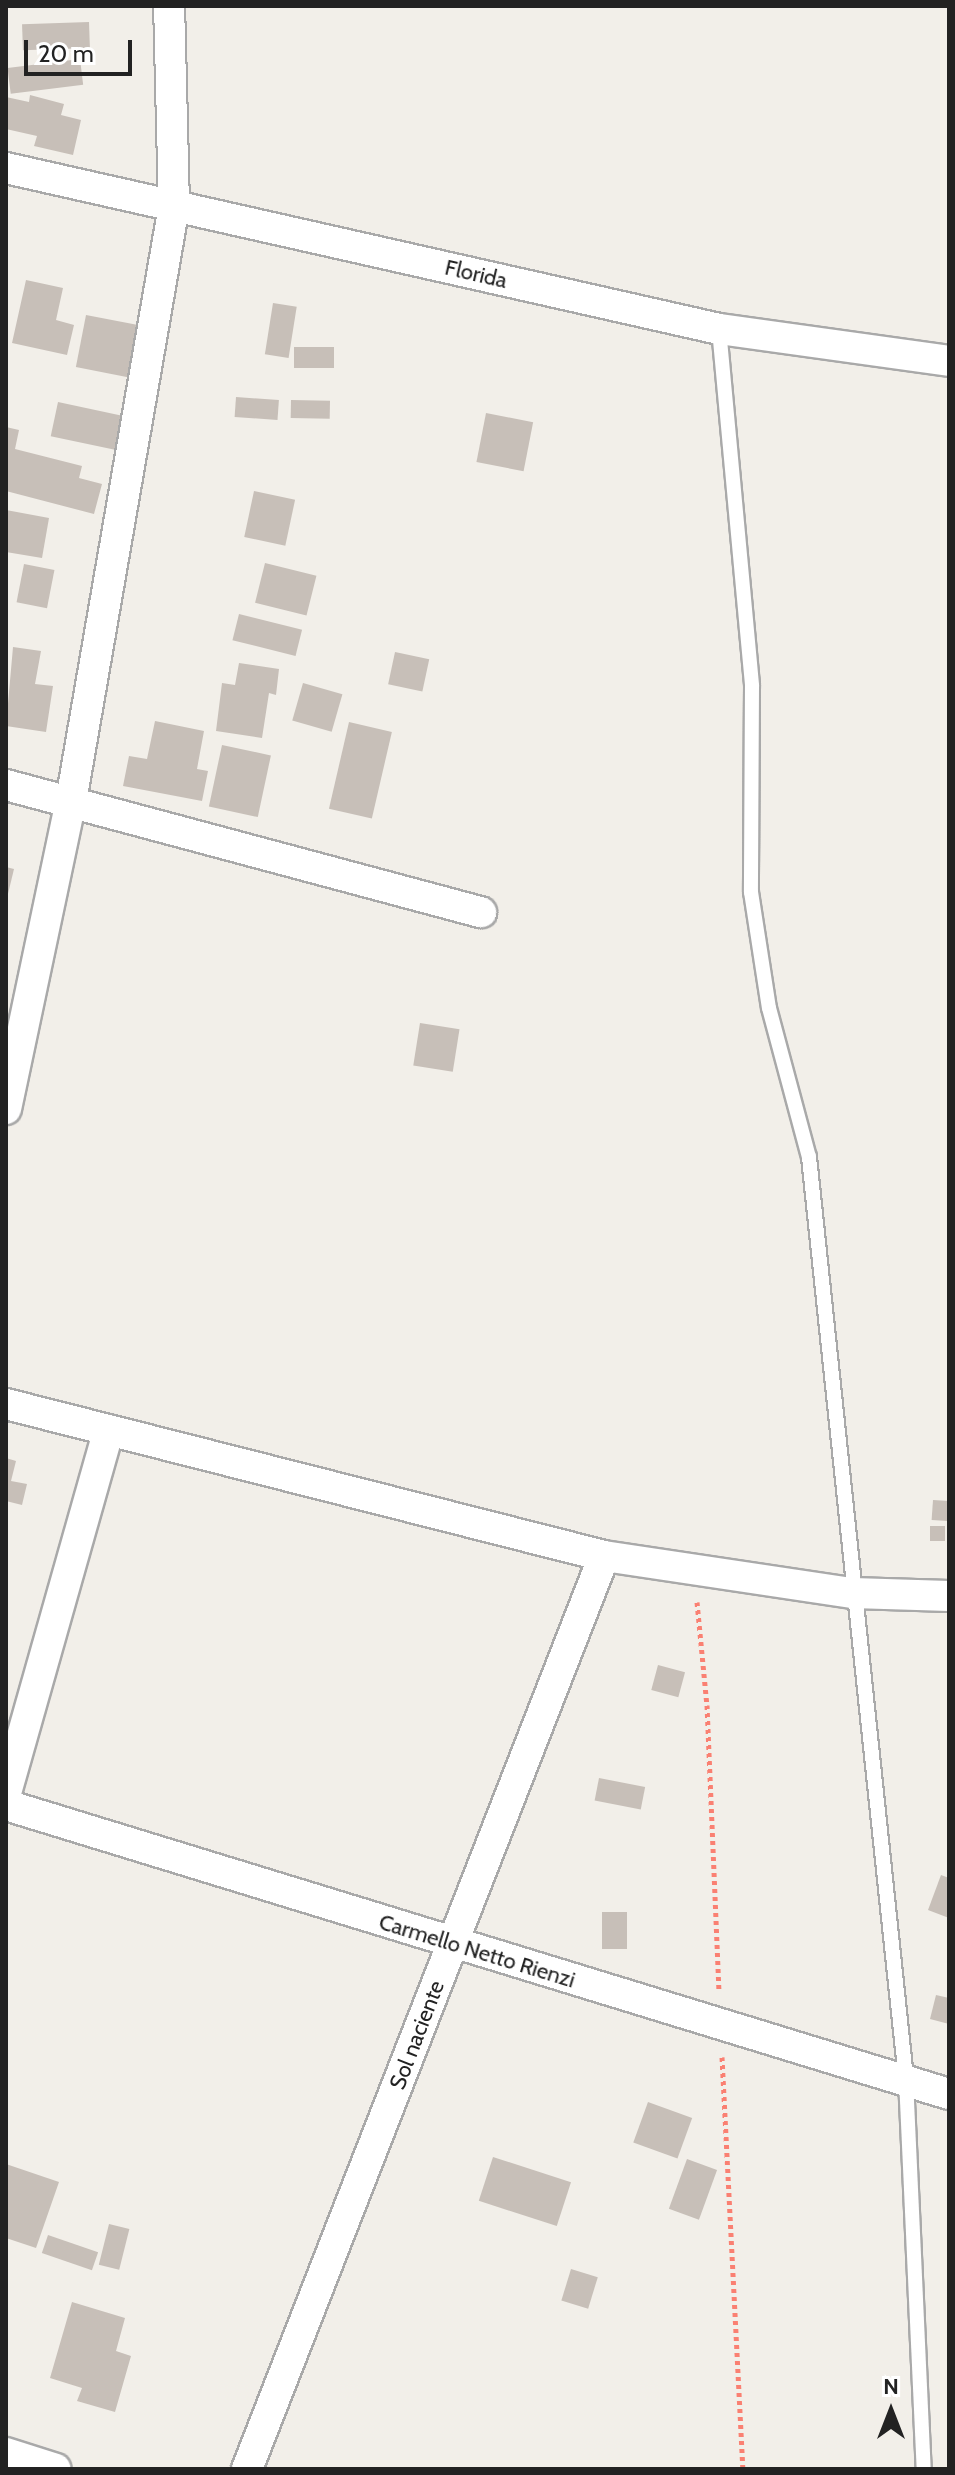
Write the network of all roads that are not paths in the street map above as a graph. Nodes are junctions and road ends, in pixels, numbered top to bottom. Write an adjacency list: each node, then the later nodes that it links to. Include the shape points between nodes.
1 (169, 6): 3 (street)
2 (6, 168): 3 (street, Florida)
3 (174, 206): 4 (street, Florida); 7 (street)
4 (719, 329): 5 (street, Florida); 13 (lane, via 752,686 751,892 769,1008 809,1157)
5 (949, 361)
6 (6, 785): 7 (street)
7 (71, 801): 8 (street); 9 (street)
8 (481, 912)
9 (6, 1109)
10 (6, 1404): 11 (street)
11 (109, 1430): 12 (street); 15 (street)
12 (604, 1556): 13 (street); 17 (street, Sol naciente)
13 (853, 1593): 14 (street); 18 (lane)
14 (949, 1596)
15 (6, 1793)
16 (6, 1805): 17 (street, Carmello Netto Rienzi)
17 (452, 1944): 18 (street, Carmello Netto Rienzi); 22 (street, Sol naciente)
18 (906, 2079): 19 (street, Carmello Netto Rienzi); 23 (lane)
19 (949, 2094)
20 (6, 2453): 21 (street)
21 (56, 2469)
22 (247, 2469)
23 (924, 2469)

